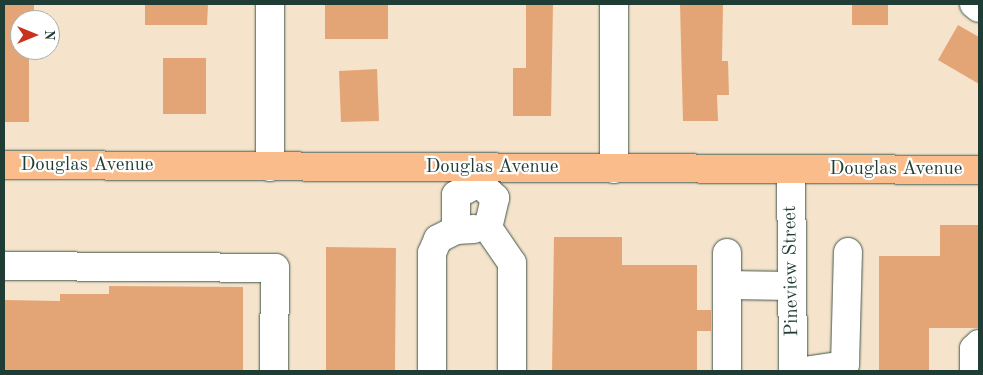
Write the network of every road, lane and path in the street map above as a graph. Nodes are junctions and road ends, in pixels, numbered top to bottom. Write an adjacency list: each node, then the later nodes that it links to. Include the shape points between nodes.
1 (270, 4): 6 (street)
2 (614, 4): 7 (street)
3 (974, 4): 4 (street)
4 (979, 8)
5 (4, 165): 6 (main road, Douglas Avenue)
6 (270, 167): 10 (main road, Douglas Avenue)
7 (614, 169): 9 (main road, Douglas Avenue); 10 (main road, Douglas Avenue)
8 (979, 170): 9 (main road, Douglas Avenue)
9 (791, 171): 17 (street, Pineview Street)
10 (478, 176): 11 (street, via 495,198); 12 (street, via 456,195)
11 (488, 228): 12 (street); 21 (street, via 512,263)
12 (456, 230): 20 (street, via 438,239 432,253)
13 (848, 252): 24 (street, via 845,365)
14 (726, 253): 16 (street)
15 (4, 266): 19 (street, via 275,268)
16 (726, 284): 17 (street); 22 (street)
17 (792, 286): 23 (street, Pineview Street)
18 (979, 344): 25 (street, via 974,349)
19 (274, 371)
20 (432, 371)
21 (512, 371)
22 (727, 371)
23 (793, 371)
24 (804, 371)
25 (974, 371)

